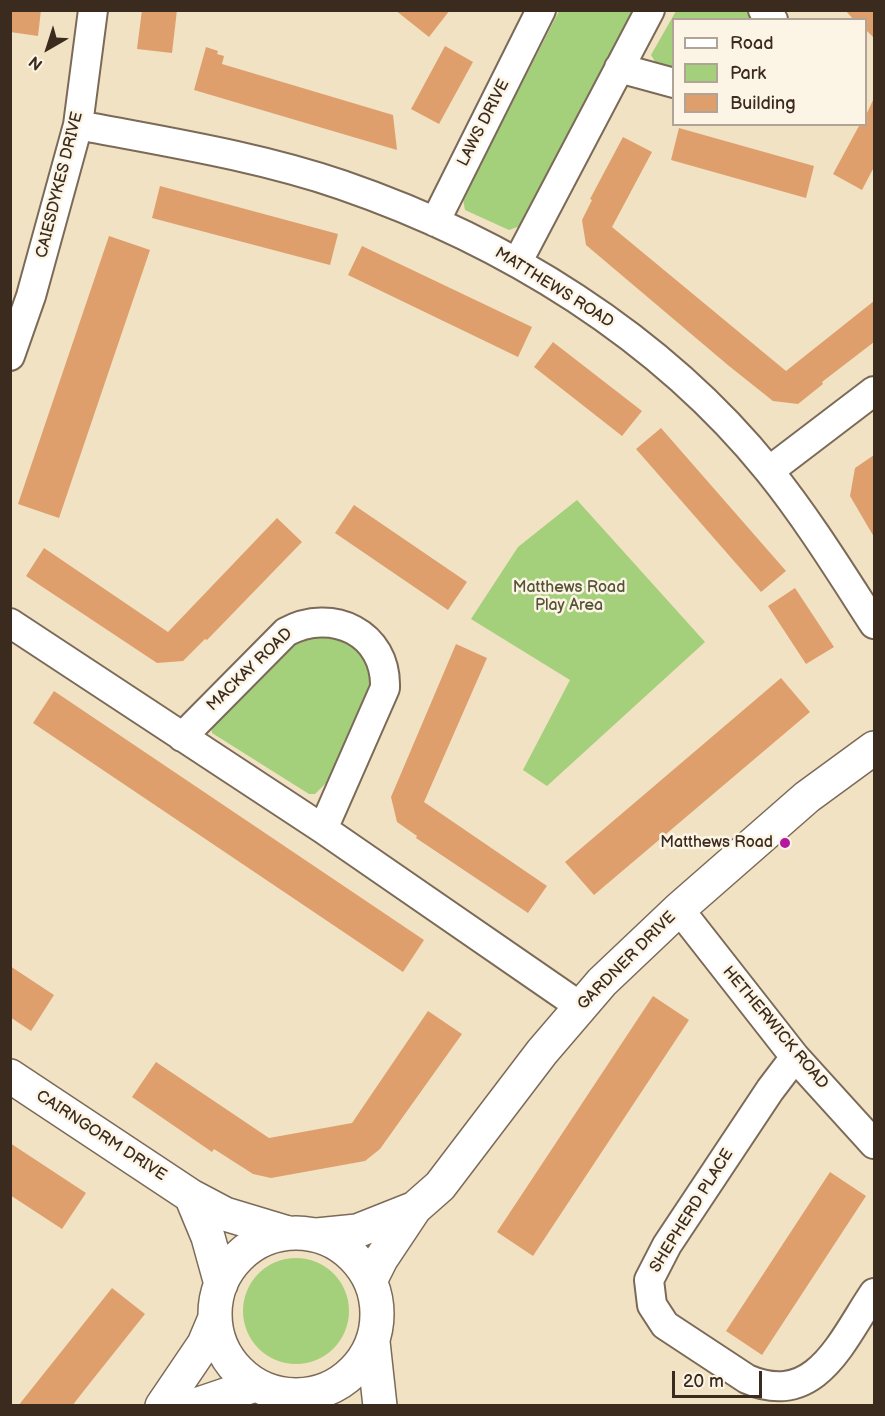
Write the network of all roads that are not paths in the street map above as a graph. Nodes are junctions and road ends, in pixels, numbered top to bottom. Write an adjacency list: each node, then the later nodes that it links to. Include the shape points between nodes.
1 (93, 10): 6 (street, CAIESDYKES DRIVE)
2 (650, 10): 4 (street)
3 (531, 15): 7 (street, LAWS DRIVE)
4 (619, 68): 5 (street); 8 (street)
5 (672, 82)
6 (78, 125): 7 (street, MATTHEWS ROAD, via 219,153 341,185); 9 (street, CAIESDYKES DRIVE, via 31,296)
7 (435, 222): 8 (street, MATTHEWS ROAD)
8 (518, 261): 11 (street, MATTHEWS ROAD, via 624,331 706,402)
9 (10, 356)
10 (874, 391): 11 (street)
11 (769, 471): 13 (street, MATTHEWS ROAD)
12 (10, 623): 14 (street)
13 (874, 624)
14 (182, 736): 16 (street); 16 (street, MACKAY ROAD, via 286,632 301,624 330,621 358,634 368,641 383,666 385,688)
15 (874, 748): 17 (street, GARDNER DRIVE, via 807,797)
16 (323, 829): 18 (street)
17 (679, 909): 18 (street, GARDNER DRIVE); 19 (street, HETHERWICK ROAD)
18 (581, 1007): 23 (street, GARDNER DRIVE, via 441,1186)
19 (795, 1057): 21 (street, HETHERWICK ROAD); 27 (street, SHEPHERD PLACE, via 667,1245 649,1280 652,1305 664,1325 747,1379 787,1388 815,1375)
20 (10, 1076): 22 (street, CAIRNGORM DRIVE)
21 (874, 1144)
22 (191, 1196): 24 (street, CAIRNGORM DRIVE, via 225,1214); 26 (street, via 208,1238)
23 (415, 1208): 24 (street, GARDNER DRIVE, via 357,1232); 25 (street, GARDNER DRIVE)
24 (302, 1234): 25 (street, via 339,1245); 26 (street, via 267,1238 247,1249)
25 (370, 1281): 29 (street, via 378,1318)
26 (220, 1284): 28 (street)
27 (874, 1293)
28 (215, 1318): 30 (street, via 226,1357); 32 (street, via 204,1344)
29 (373, 1342): 31 (street, via 349,1377); 34 (street)
30 (255, 1385): 31 (street, via 281,1395); 33 (street)
31 (314, 1400)
32 (162, 1406)
33 (193, 1406)
34 (380, 1406)

